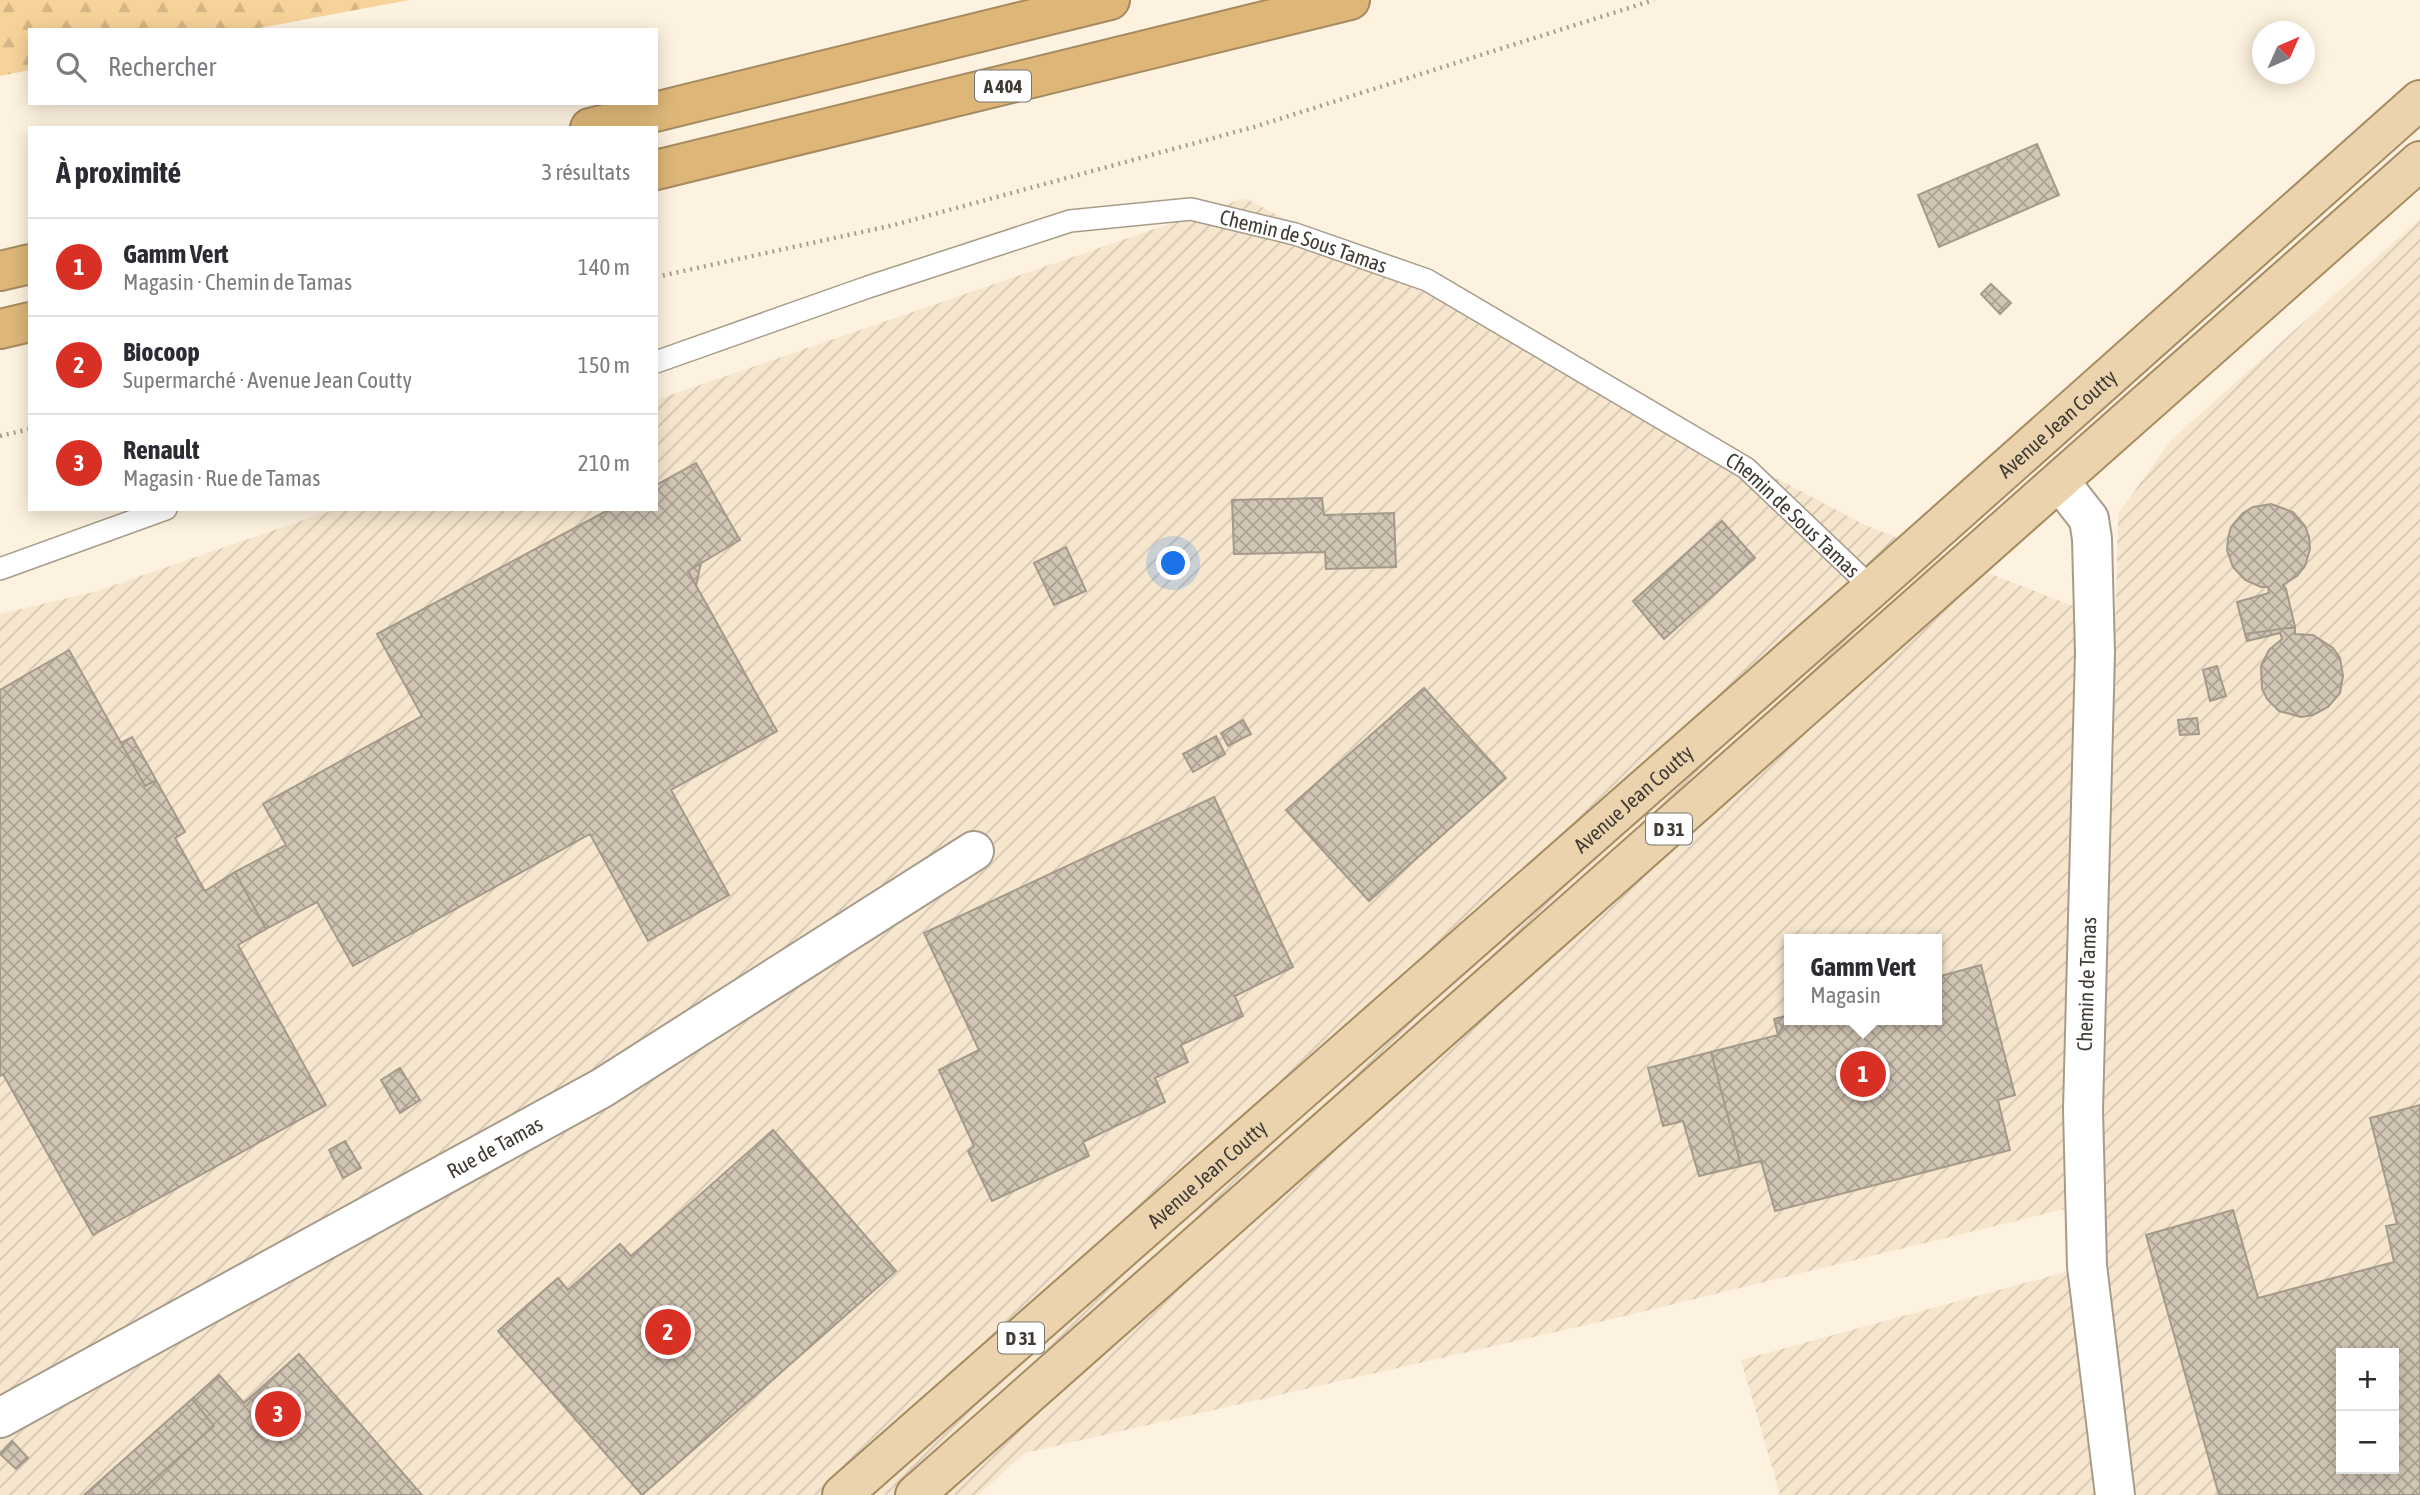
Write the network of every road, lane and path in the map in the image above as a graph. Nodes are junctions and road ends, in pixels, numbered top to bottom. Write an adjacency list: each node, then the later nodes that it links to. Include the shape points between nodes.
1 (1110, 0): 5 (highway)
2 (1350, 0): 7 (highway, A 404)
3 (1654, 0): 10 (path, via 1254,127 894,225)
4 (2420, 100): 19 (main road, Avenue Jean Coutty / D 31)
5 (598, 126)
6 (2420, 161): 16 (main road, D 31)
7 (658, 170)
8 (28, 264): 9 (highway)
9 (0, 271)
10 (658, 277)
11 (28, 322): 12 (highway)
12 (0, 329)
13 (658, 361): 19 (lane, Chemin de Sous Tamas, via 1070,221 1191,209 1295,234 1427,280 1746,468)
14 (28, 429): 15 (path)
15 (0, 436)
16 (2060, 482): 23 (main road, D 31); 24 (street, Chemin de Tamas, via 2089,519 2092,539 2095,653 2083,1110 2087,1266)
17 (160, 511): 18 (lane)
18 (0, 569)
19 (1872, 588): 22 (main road, Avenue Jean Coutty / D 31)
20 (974, 851): 21 (street, Rue de Tamas, via 602,1088)
21 (0, 1418)
22 (842, 1495)
23 (915, 1495)
24 (2115, 1495)

